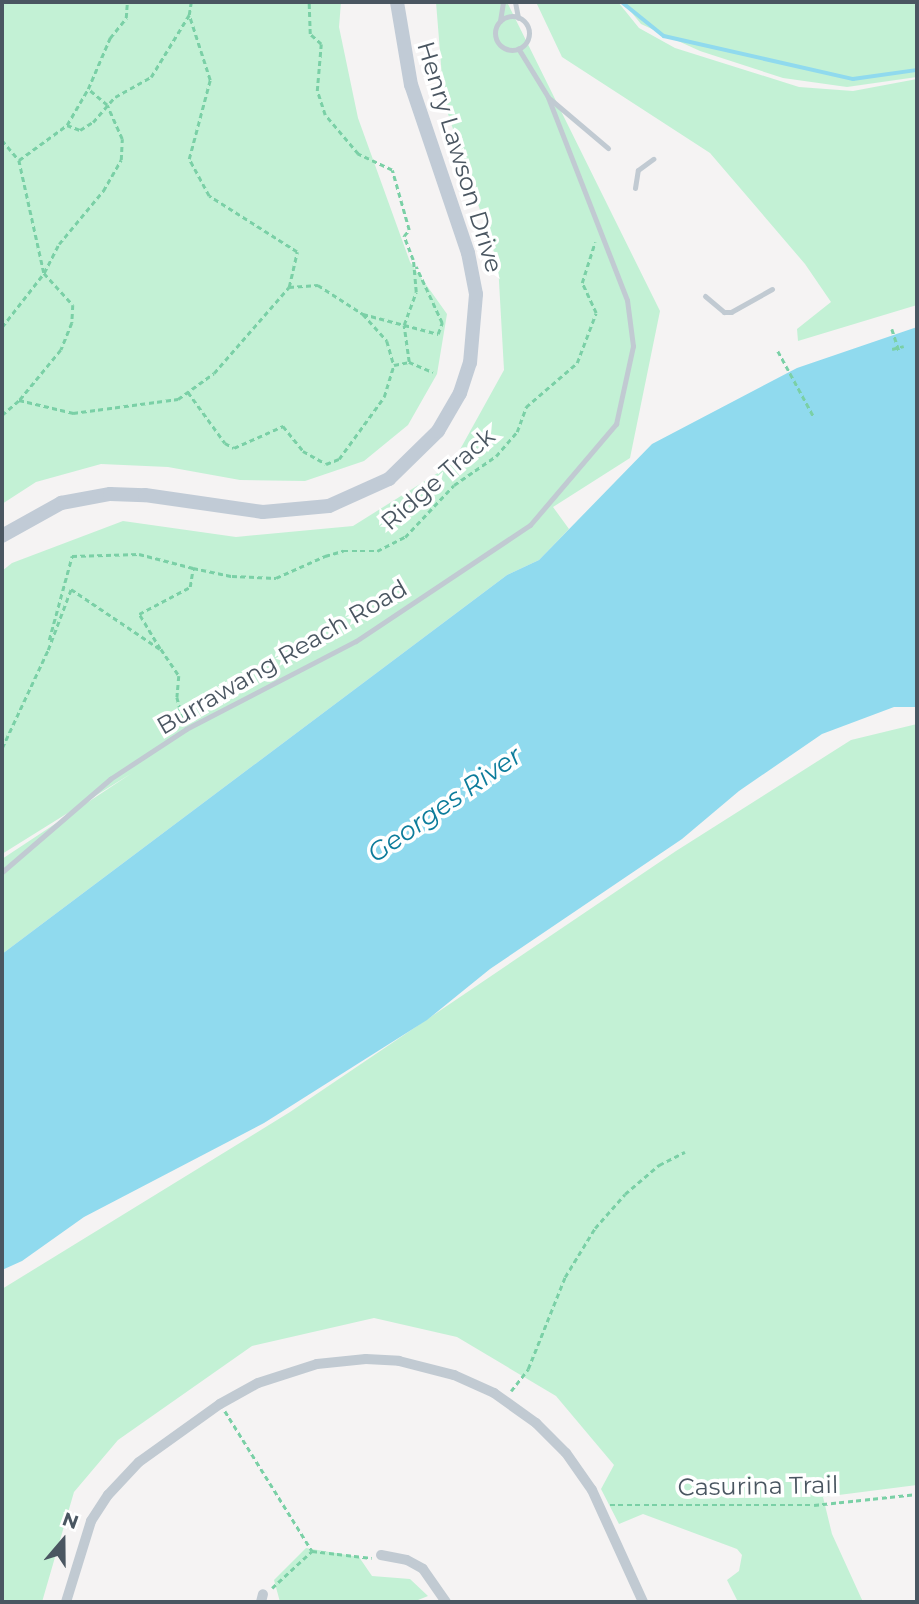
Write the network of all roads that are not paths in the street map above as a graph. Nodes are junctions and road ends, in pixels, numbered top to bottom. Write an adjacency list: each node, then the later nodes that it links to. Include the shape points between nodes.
1 (397, 2): 13 (main road, Henry Lawson Drive, via 408,75 468,253 476,294 470,363 460,393 438,431 395,474 329,506 263,512 110,494 61,503)
2 (503, 2): 5 (lane)
3 (515, 2): 4 (lane)
4 (518, 18): 5 (lane); 6 (lane, via 528,33)
5 (500, 20): 6 (lane, via 495,31 498,42 507,49)
6 (518, 48): 7 (lane, Burrawang Reach Road)
7 (548, 97): 8 (lane); 14 (lane, Burrawang Reach Road, via 627,300 633,346 616,424 530,525 356,641 186,729 110,779)
8 (608, 148)
9 (653, 159): 10 (lane, via 638,170)
10 (635, 188)
11 (772, 289): 12 (lane, via 731,312 724,312)
12 (705, 296)
13 (2, 536)
14 (2, 872)
15 (381, 1555): 17 (street, via 415,1563 431,1576)
16 (66, 1602): 18 (street, via 85,1534 118,1482 149,1455 251,1386 317,1364 384,1360 441,1370 505,1399 566,1453 600,1505)
17 (446, 1602)
18 (643, 1602)

